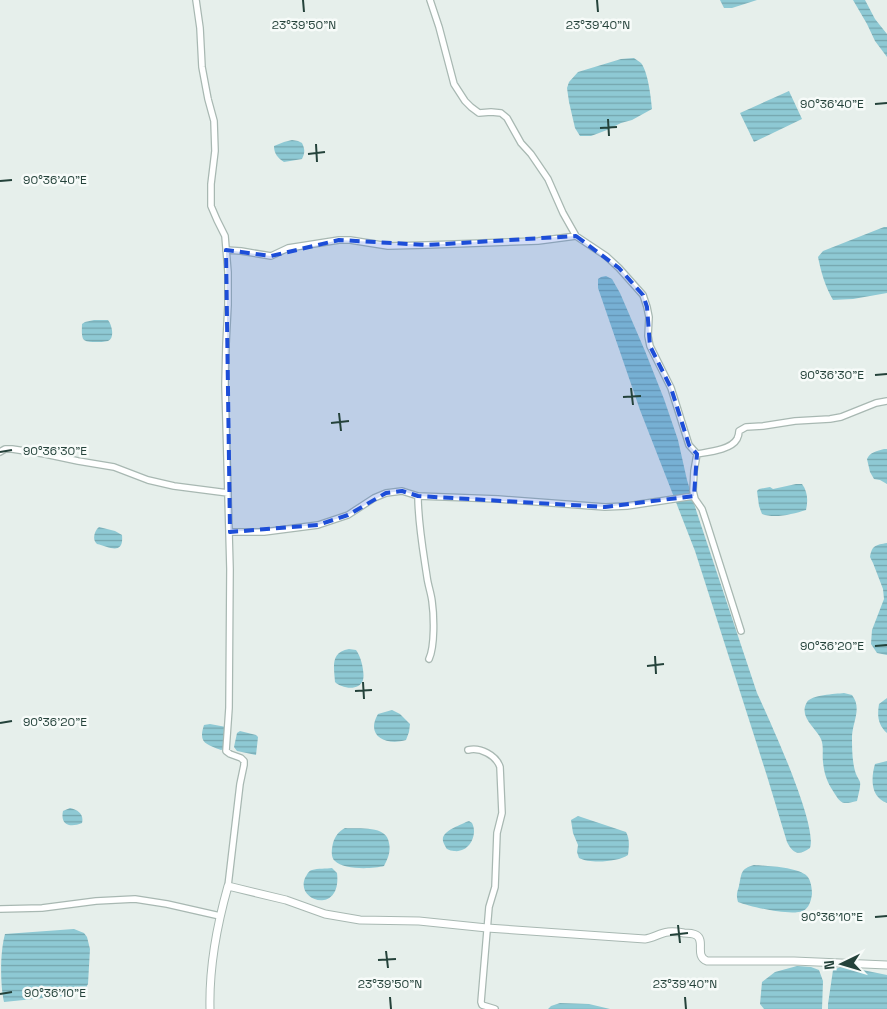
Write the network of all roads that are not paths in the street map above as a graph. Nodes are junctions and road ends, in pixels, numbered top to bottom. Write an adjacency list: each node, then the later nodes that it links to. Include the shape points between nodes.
1 (196, 0): 4 (street, via 202,67 214,121 212,206 225,236)
2 (430, 0): 3 (street, via 454,84 479,113 500,113 507,118 548,179)
3 (576, 236): 4 (street, via 427,246 388,246 339,240 288,248 271,256); 7 (street, via 606,256 643,295 649,317 650,346 671,388 689,445)
4 (226, 250): 8 (street)
5 (887, 401): 7 (street, via 841,417 746,427 739,431 738,438 730,445)
6 (0, 452): 8 (street, via 12,448 114,468 174,486)
7 (697, 454): 10 (street)
8 (228, 493): 11 (street)
9 (418, 496): 10 (street, via 605,507); 11 (street, via 402,491 386,493 348,515 318,526); 13 (street, via 432,600 433,647)
10 (694, 496): 12 (street, via 706,521)
11 (230, 532): 15 (street, via 230,708 226,751 241,758 244,765)
12 (741, 631)
13 (429, 659)
14 (468, 750): 18 (street, via 477,749 492,756 500,767 502,814 497,833 495,887)
15 (228, 886): 17 (street); 18 (street, via 286,900 324,914 360,920 419,921)
16 (0, 909): 17 (street, via 135,899)
17 (220, 916): 20 (street)
18 (487, 928): 19 (street, via 645,939 666,932 694,934 700,940 701,956 707,962); 21 (street, via 481,1003)
19 (887, 965)
20 (210, 1009)
21 (495, 1009)

